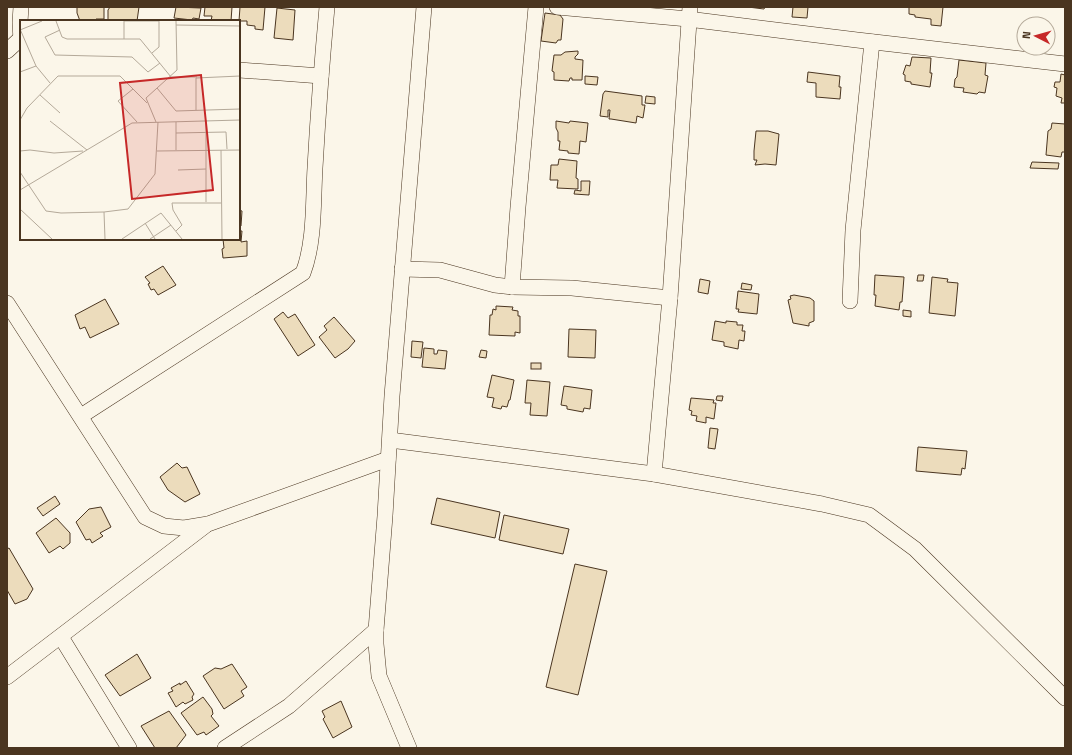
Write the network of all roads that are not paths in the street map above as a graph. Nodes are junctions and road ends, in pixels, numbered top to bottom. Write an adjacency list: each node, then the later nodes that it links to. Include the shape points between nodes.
1 (21, 7): 7 (street)
2 (327, 7): 13 (street)
3 (424, 7): 14 (street)
4 (536, 7): 15 (street)
5 (557, 7): 6 (street)
6 (689, 13): 9 (street); 16 (street)
7 (21, 20)
8 (20, 41): 10 (street)
9 (872, 42): 11 (street); 17 (street, via 853,230)
10 (7, 51)
11 (1065, 64)
12 (240, 70): 13 (street)
13 (321, 76): 19 (street, via 312,225 303,273)
14 (402, 269): 15 (street, via 440,270); 20 (street)
15 (512, 287): 16 (street, via 572,288)
16 (670, 298): 22 (street)
17 (850, 301)
18 (7, 304): 19 (street)
19 (81, 416): 23 (street, via 145,517 164,526 184,528)
20 (390, 440): 21 (street); 22 (street)
21 (388, 459): 23 (street); 24 (street)
22 (654, 474): 27 (street, via 822,504 869,515 914,549)
23 (208, 524): 25 (street)
24 (376, 630): 29 (street, via 289,706); 30 (street, via 379,676)
25 (61, 637): 26 (street); 28 (street)
26 (7, 678)
27 (1065, 698)
28 (129, 748)
29 (225, 748)
30 (409, 748)

